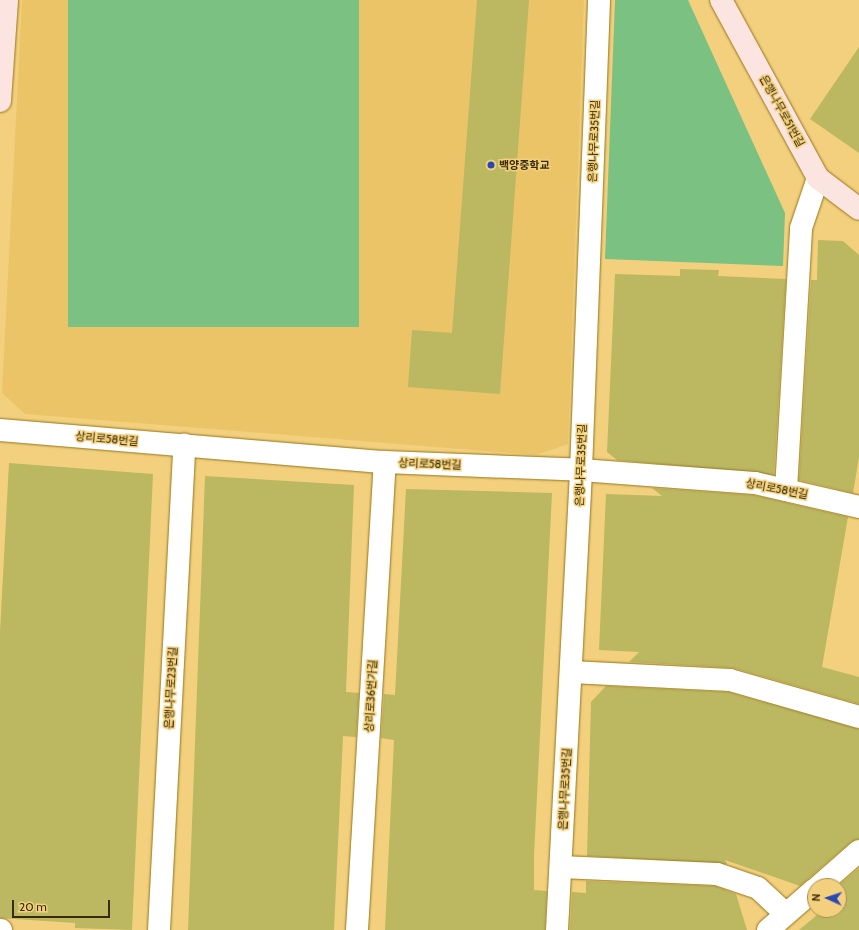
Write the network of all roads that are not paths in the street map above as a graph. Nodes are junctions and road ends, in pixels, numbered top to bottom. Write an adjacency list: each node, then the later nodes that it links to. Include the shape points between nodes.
1 (7, 0): 4 (street)
2 (599, 0): 11 (street, 은행나무로35번길)
3 (721, 0): 6 (street, 은행나무로51번길)
4 (2, 46): 5 (street)
5 (0, 101)
6 (818, 178): 7 (street, 은행나무로51번길); 12 (street, via 801,228)
7 (859, 209)
8 (0, 430): 9 (street, 상리로58번길)
9 (184, 445): 10 (street, 상리로58번길); 21 (street, 은행나무로23번길)
10 (385, 462): 11 (street, 상리로58번길); 22 (street, 상리로36번가길)
11 (582, 470): 12 (street, 상리로58번길, via 755,483); 14 (street, 은행나무로35번길)
12 (786, 490): 13 (street, 상리로58번길)
13 (859, 507)
14 (571, 672): 15 (street, via 730,680); 17 (street, 은행나무로35번길)
15 (859, 717)
16 (859, 851): 18 (street)
17 (561, 867): 20 (street, via 717,874 758,888); 23 (street, 은행나무로35번길)
18 (827, 878)
19 (807, 896): 20 (street)
20 (786, 914): 24 (street)
21 (159, 930)
22 (357, 930)
23 (557, 930)
24 (768, 930)

